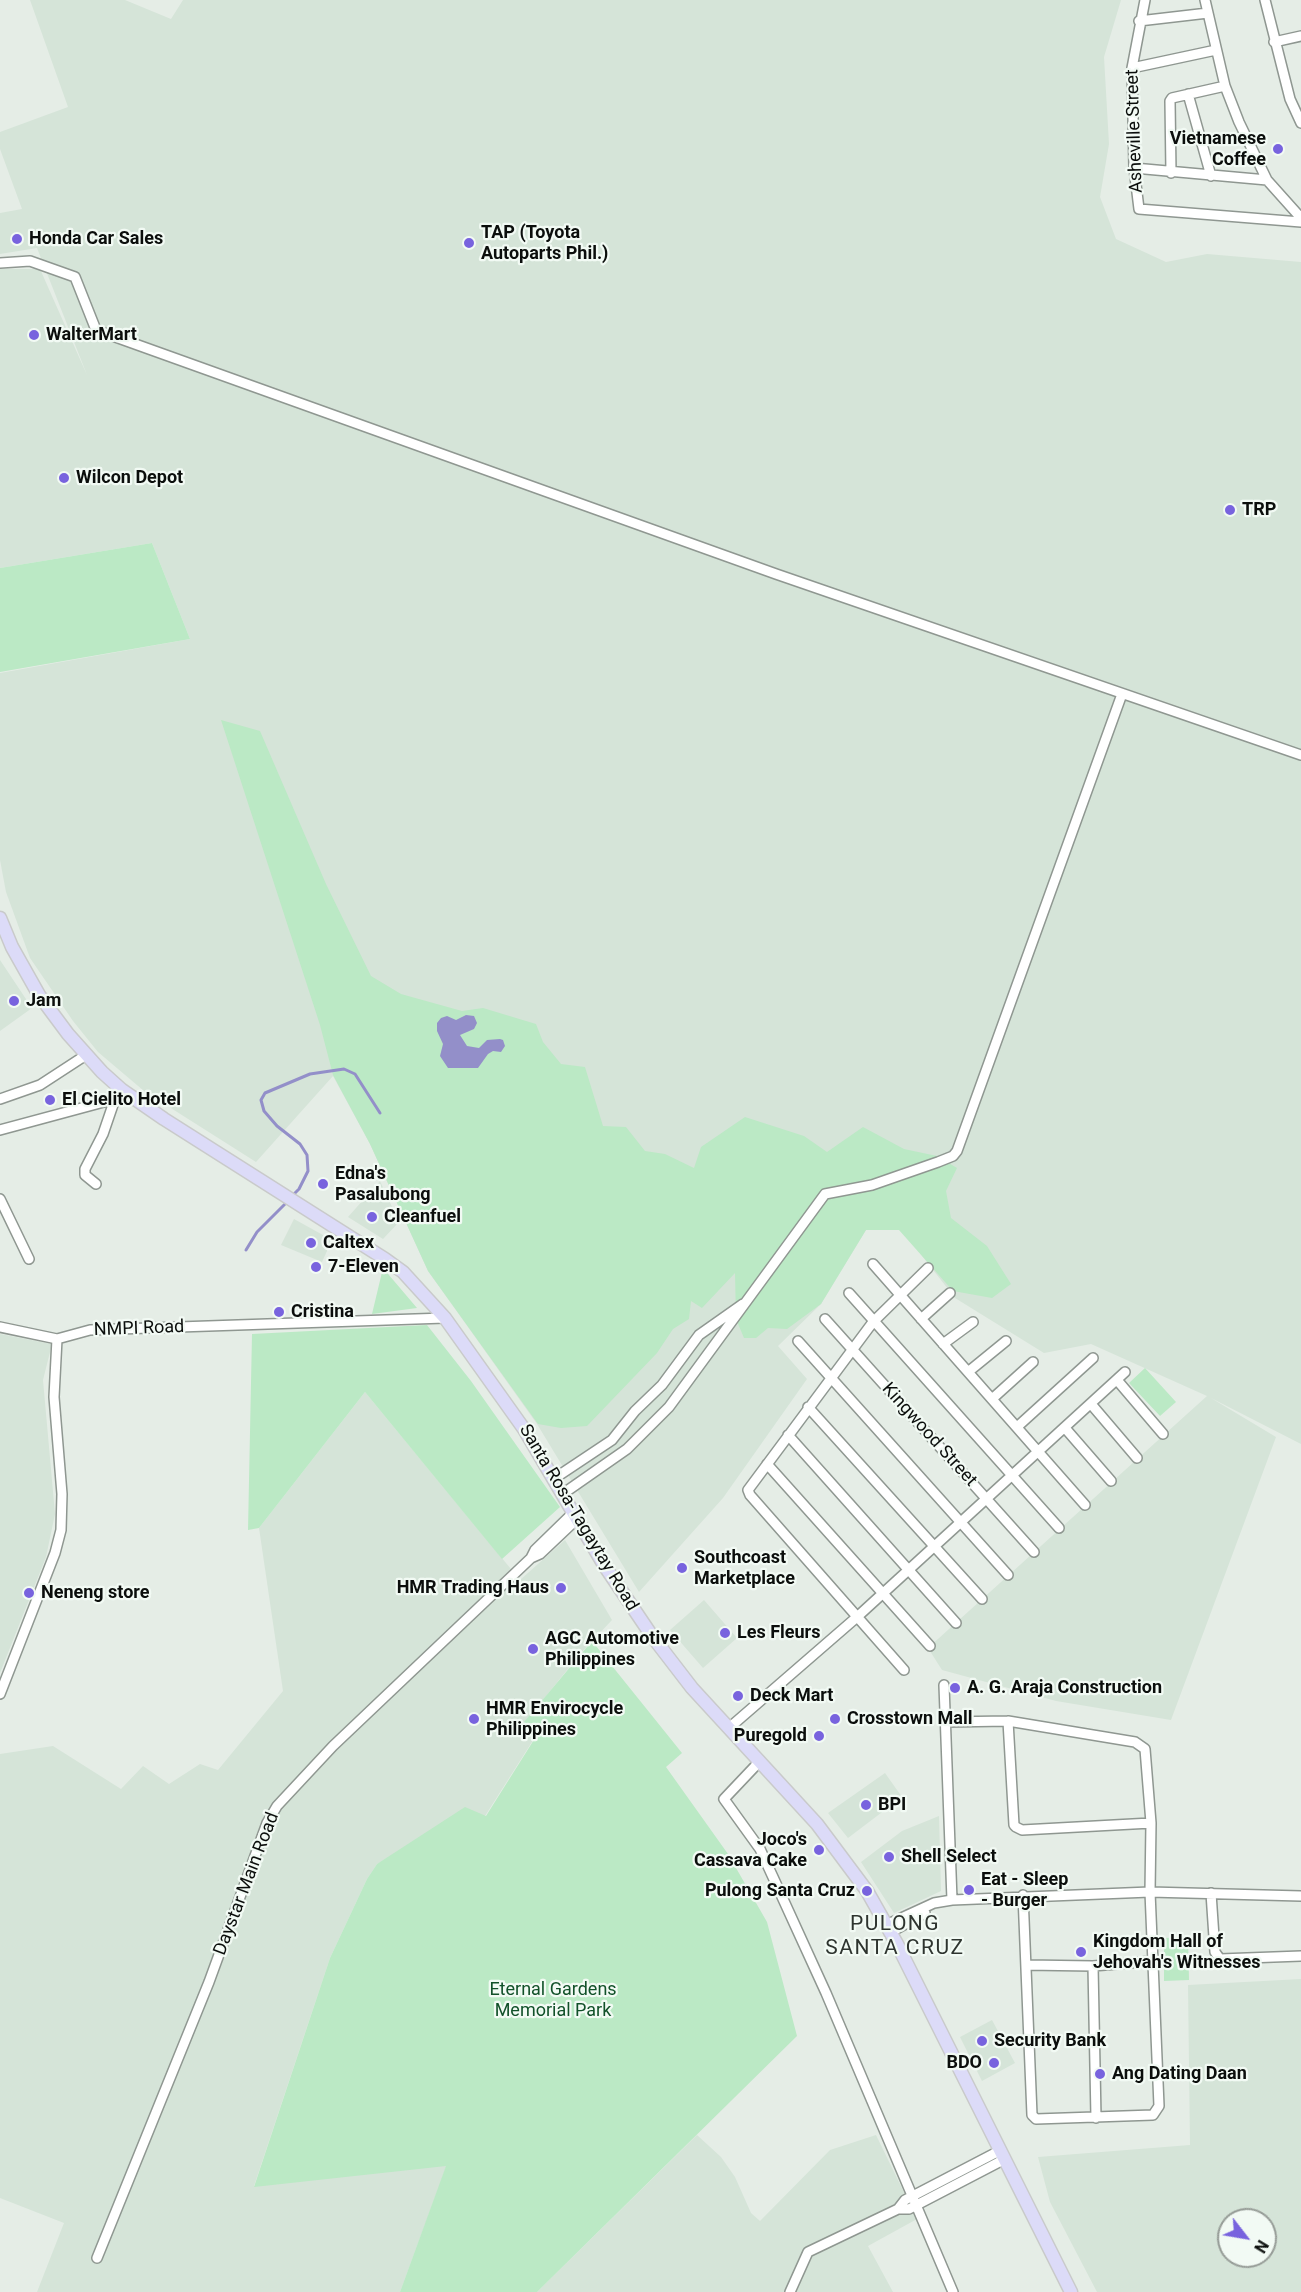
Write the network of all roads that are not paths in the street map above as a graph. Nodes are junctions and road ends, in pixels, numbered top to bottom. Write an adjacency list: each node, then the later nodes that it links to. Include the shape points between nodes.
1 (1145, 0): 5 (street, Asheville Street)
2 (1205, 0): 4 (street)
3 (1264, 0): 7 (street)
4 (1208, 13): 5 (street); 8 (street)
5 (1139, 21): 9 (street, Asheville Street)
6 (1301, 36): 7 (street)
7 (1275, 42): 12 (street, via 1290,99)
8 (1216, 50): 9 (street); 10 (street)
9 (1132, 68): 13 (street, Asheville Street)
10 (1225, 86): 11 (street); 16 (street)
11 (1188, 94): 14 (street, via 1172,98 1168,105); 15 (street)
12 (1301, 123)
13 (1134, 168): 14 (street); 17 (street, Asheville Street, via 1137,204 1144,211)
14 (1171, 173): 15 (street)
15 (1211, 176): 16 (street)
16 (1267, 180): 17 (street)
17 (1301, 220)
18 (0, 262): 19 (street, via 30,261 75,277 96,330)
19 (1122, 694): 20 (street); 34 (street, via 957,1151 938,1162 872,1185 825,1194)
20 (1301, 755)
21 (0, 918): 22 (main road, Santa Rosa-Tagaytay Road, via 39,995)
22 (86, 1055): 23 (main road, Santa Rosa-Tagaytay Road); 24 (street, via 40,1085)
23 (118, 1094): 25 (street); 26 (street, via 85,1169 85,1175); 35 (main road, Santa Rosa-Tagaytay Road, via 307,1207 402,1272)
24 (0, 1099)
25 (0, 1130)
26 (96, 1184)
27 (0, 1199): 28 (street)
28 (29, 1259)
29 (873, 1264): 33 (street)
30 (928, 1268): 33 (street)
31 (849, 1293): 38 (street)
32 (950, 1293): 37 (street)
33 (899, 1296): 37 (street); 38 (street)
34 (752, 1297): 63 (street, via 699,1335 662,1385 634,1411 612,1440); 65 (street, via 648,1429 627,1449)
35 (445, 1318): 41 (street, NMPI Road, via 90,1329); 63 (main road, Santa Rosa-Tagaytay Road)
36 (825, 1319): 45 (street, Kingwood Street)
37 (921, 1319): 44 (street)
38 (873, 1322): 45 (street); 62 (street)
39 (973, 1322): 44 (street)
40 (0, 1328): 41 (street)
41 (57, 1339): 82 (street, via 54,1397 61,1530)
42 (798, 1341): 50 (street)
43 (1006, 1341): 48 (street)
44 (943, 1344): 48 (street)
45 (854, 1351): 50 (street); 66 (street, Kingwood Street)
46 (1093, 1358): 55 (street)
47 (1033, 1362): 52 (street)
48 (968, 1372): 52 (street)
49 (1125, 1372): 51 (street)
50 (830, 1379): 54 (street); 69 (street)
51 (1117, 1380): 53 (street); 57 (street)
52 (992, 1399): 55 (street)
53 (1091, 1404): 56 (street); 60 (street)
54 (808, 1407): 58 (street); 71 (street)
55 (1017, 1427): 59 (street)
56 (1065, 1428): 59 (street); 64 (street)
57 (1163, 1434)
58 (788, 1435): 61 (street); 73 (street)
59 (1039, 1452): 62 (street); 67 (street)
60 (1137, 1458)
61 (766, 1464): 75 (street); 77 (street, via 749,1485 750,1495)
62 (1013, 1475): 66 (street); 70 (street)
63 (555, 1478): 65 (main road, Santa Rosa-Tagaytay Road)
64 (1111, 1481)
65 (564, 1493): 68 (main road, Santa Rosa-Tagaytay Road)
66 (987, 1499): 69 (street); 72 (street, Kingwood Street)
67 (1085, 1505)
68 (576, 1515): 85 (main road, Santa Rosa-Tagaytay Road, via 640,1619 692,1688); 103 (street, Daystar Main Road, via 540,1554 531,1558 333,1746 277,1806 267,1823 209,1982)
69 (961, 1522): 71 (street); 74 (street)
70 (1059, 1528)
71 (935, 1546): 73 (street); 76 (street)
72 (1034, 1552)
73 (909, 1569): 75 (street); 78 (street)
74 (1008, 1575)
75 (883, 1593): 77 (street); 79 (street)
76 (982, 1599)
77 (857, 1617): 80 (street); 85 (street)
78 (956, 1623)
79 (930, 1646)
80 (904, 1670)
81 (944, 1685): 84 (street)
82 (0, 1694)
83 (1008, 1721): 84 (street); 87 (street, via 1142,1746); 87 (street, via 1016,1827 1022,1830)
84 (946, 1722): 92 (street)
85 (729, 1728): 86 (main road, Santa Rosa-Tagaytay Road)
86 (760, 1761): 93 (main road, Santa Rosa-Tagaytay Road, via 840,1852); 100 (street, via 724,1799 760,1849 778,1887)
87 (1151, 1823): 88 (street)
88 (1150, 1892): 89 (street); 90 (street); 95 (street)
89 (1211, 1893): 91 (street); 94 (street, via 1215,1952 1220,1959)
90 (1023, 1895): 92 (street); 96 (street)
91 (1301, 1896)
92 (947, 1901): 93 (street)
93 (888, 1928): 99 (main road, Santa Rosa-Tagaytay Road)
94 (1301, 1956)
95 (1154, 1961): 97 (street); 98 (street, via 1158,2110 1153,2115)
96 (1026, 1965): 97 (street); 98 (street, via 1032,2115 1036,2119)
97 (1094, 1966): 98 (street)
98 (1096, 2118)
99 (1003, 2155): 100 (street); 101 (street); 106 (main road, Santa Rosa-Tagaytay Road)
100 (912, 2196): 101 (street); 102 (street)
101 (916, 2206): 102 (street); 105 (street)
102 (898, 2209): 104 (street, via 807,2252)
103 (97, 2258)
104 (790, 2292)
105 (953, 2292)
106 (1071, 2292)

